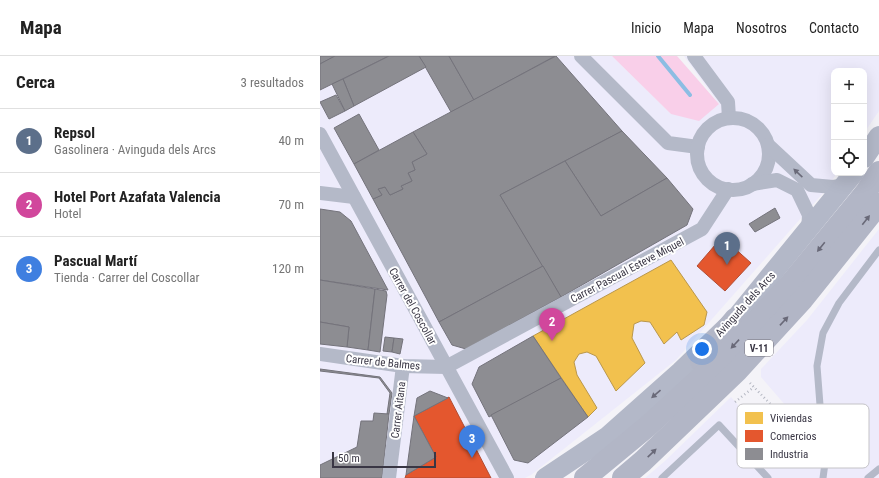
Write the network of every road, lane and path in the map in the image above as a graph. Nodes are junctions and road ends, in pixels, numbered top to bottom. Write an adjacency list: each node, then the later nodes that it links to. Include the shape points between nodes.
1 (581, 56): 7 (street, via 668,144)
2 (694, 56): 3 (street, via 728,102)
3 (728, 118): 6 (street, via 743,119 754,124); 7 (street, via 707,129)
4 (320, 134): 14 (street, Carrer del Coscollar)
5 (879, 136): 8 (street)
6 (768, 145): 10 (street, one-way to 6, via 833,187 811,185); 11 (street, via 767,165 761,176)
7 (698, 147): 12 (street, via 698,160 702,172 720,188)
8 (867, 154)
9 (879, 172): 27 (highway, V-11, one-way to 27, via 866,192 792,283 723,357)
10 (850, 179): 16 (street, Avinguda dels Arcs)
11 (752, 184): 12 (street, via 741,189); 16 (street, via 777,180 797,190 809,215)
12 (728, 189): 21 (street, Carrer Pascual Esteve Miquel, via 702,229)
13 (320, 193): 14 (street)
14 (354, 197): 21 (street, Carrer del Coscollar)
15 (879, 204): 22 (highway, V-11, one-way to 15, via 804,299)
16 (808, 231): 18 (street, Avinguda dels Arcs)
17 (879, 250): 26 (lane, via 839,303 823,333 817,366)
18 (735, 319): 27 (highway); 34 (street, Avinguda dels Arcs, one-way to 34, via 608,436)
19 (320, 354): 20 (street, Carrer de Balmes)
20 (403, 366): 21 (street, Carrer de Balmes); 32 (street, Carrer Aitana)
21 (446, 367): 33 (street, Carrer del Coscollar)
22 (737, 371): 23 (path); 36 (highway, V-11, one-way to 22)
23 (754, 387): 24 (path); 25 (path)
24 (736, 402)
25 (770, 404)
26 (820, 404)
27 (648, 426): 35 (highway, V-11)
28 (737, 444): 37 (lane, via 719,425)
29 (759, 468): 38 (lane)
30 (824, 468): 39 (lane)
31 (879, 469): 40 (lane)
32 (389, 478)
33 (508, 478)
34 (545, 478)
35 (586, 478)
36 (623, 478)
37 (662, 478)
38 (768, 478)
39 (823, 478)
40 (868, 478)

